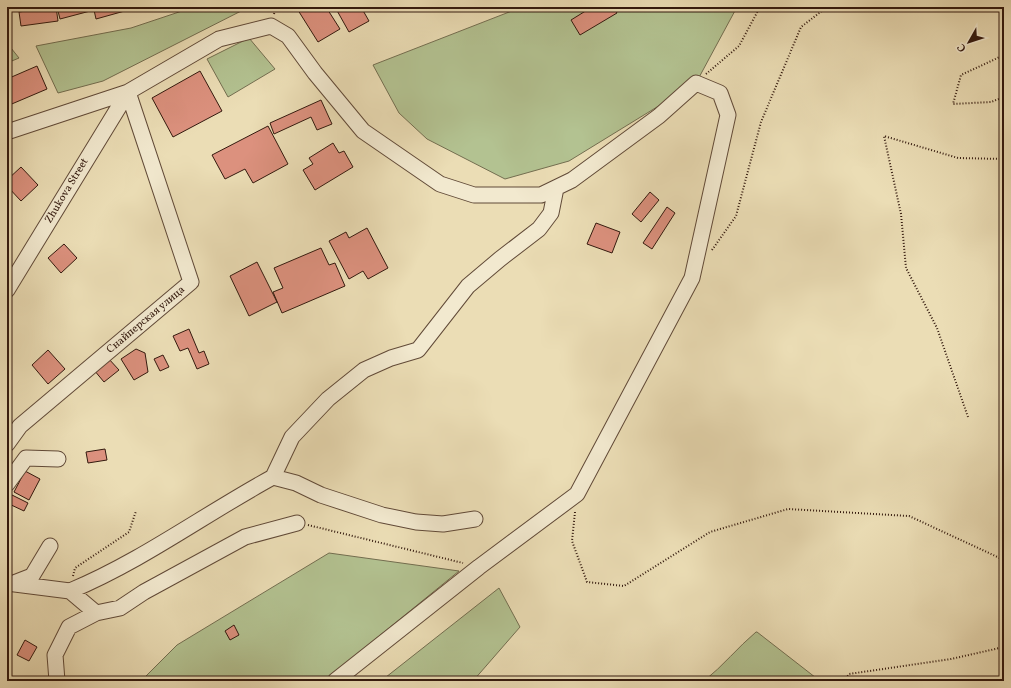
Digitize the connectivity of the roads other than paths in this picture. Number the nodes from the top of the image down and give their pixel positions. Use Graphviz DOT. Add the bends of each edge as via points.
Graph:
graph roads {
  1 [pos="128,92"];
  2 [pos="7,132"];
  3 [pos="556,188"];
  4 [pos="7,290"];
  5 [pos="7,444"];
  6 [pos="58,459"];
  7 [pos="273,477"];
  8 [pos="7,484"];
  9 [pos="475,519"];
  10 [pos="297,523"];
  11 [pos="50,546"];
  12 [pos="10,583"];
  13 [pos="70,591"];
  14 [pos="96,613"];
  15 [pos="57,681"];
  16 [pos="335,681"];
  1 -- 2 [label="street"];
  1 -- 3 [label="street" via="219,39 271,26 288,36 363,131 440,184 474,195 541,195"];
  1 -- 4 [label="street, Zhukova Street"];
  1 -- 5 [label="street, Снайперская улица" via="191,282 20,426"];
  3 -- 7 [label="street" via="551,213 539,228 468,286 418,350 364,370 328,399 292,437"];
  3 -- 16 [label="street" via="572,180 659,116 696,83 720,93 728,115 692,278 577,494 479,567"];
  6 -- 8 [label="street" via="26,458"];
  7 -- 9 [label="street" via="382,515 443,524"];
  7 -- 13 [label="street" via="105,576"];
  10 -- 14 [label="street" via="245,537 144,592 120,608"];
  11 -- 12 [label="street" via="32,576"];
  12 -- 13 [label="street"];
  13 -- 14 [label="street"];
  14 -- 15 [label="street" via="69,627 55,655"];
}
